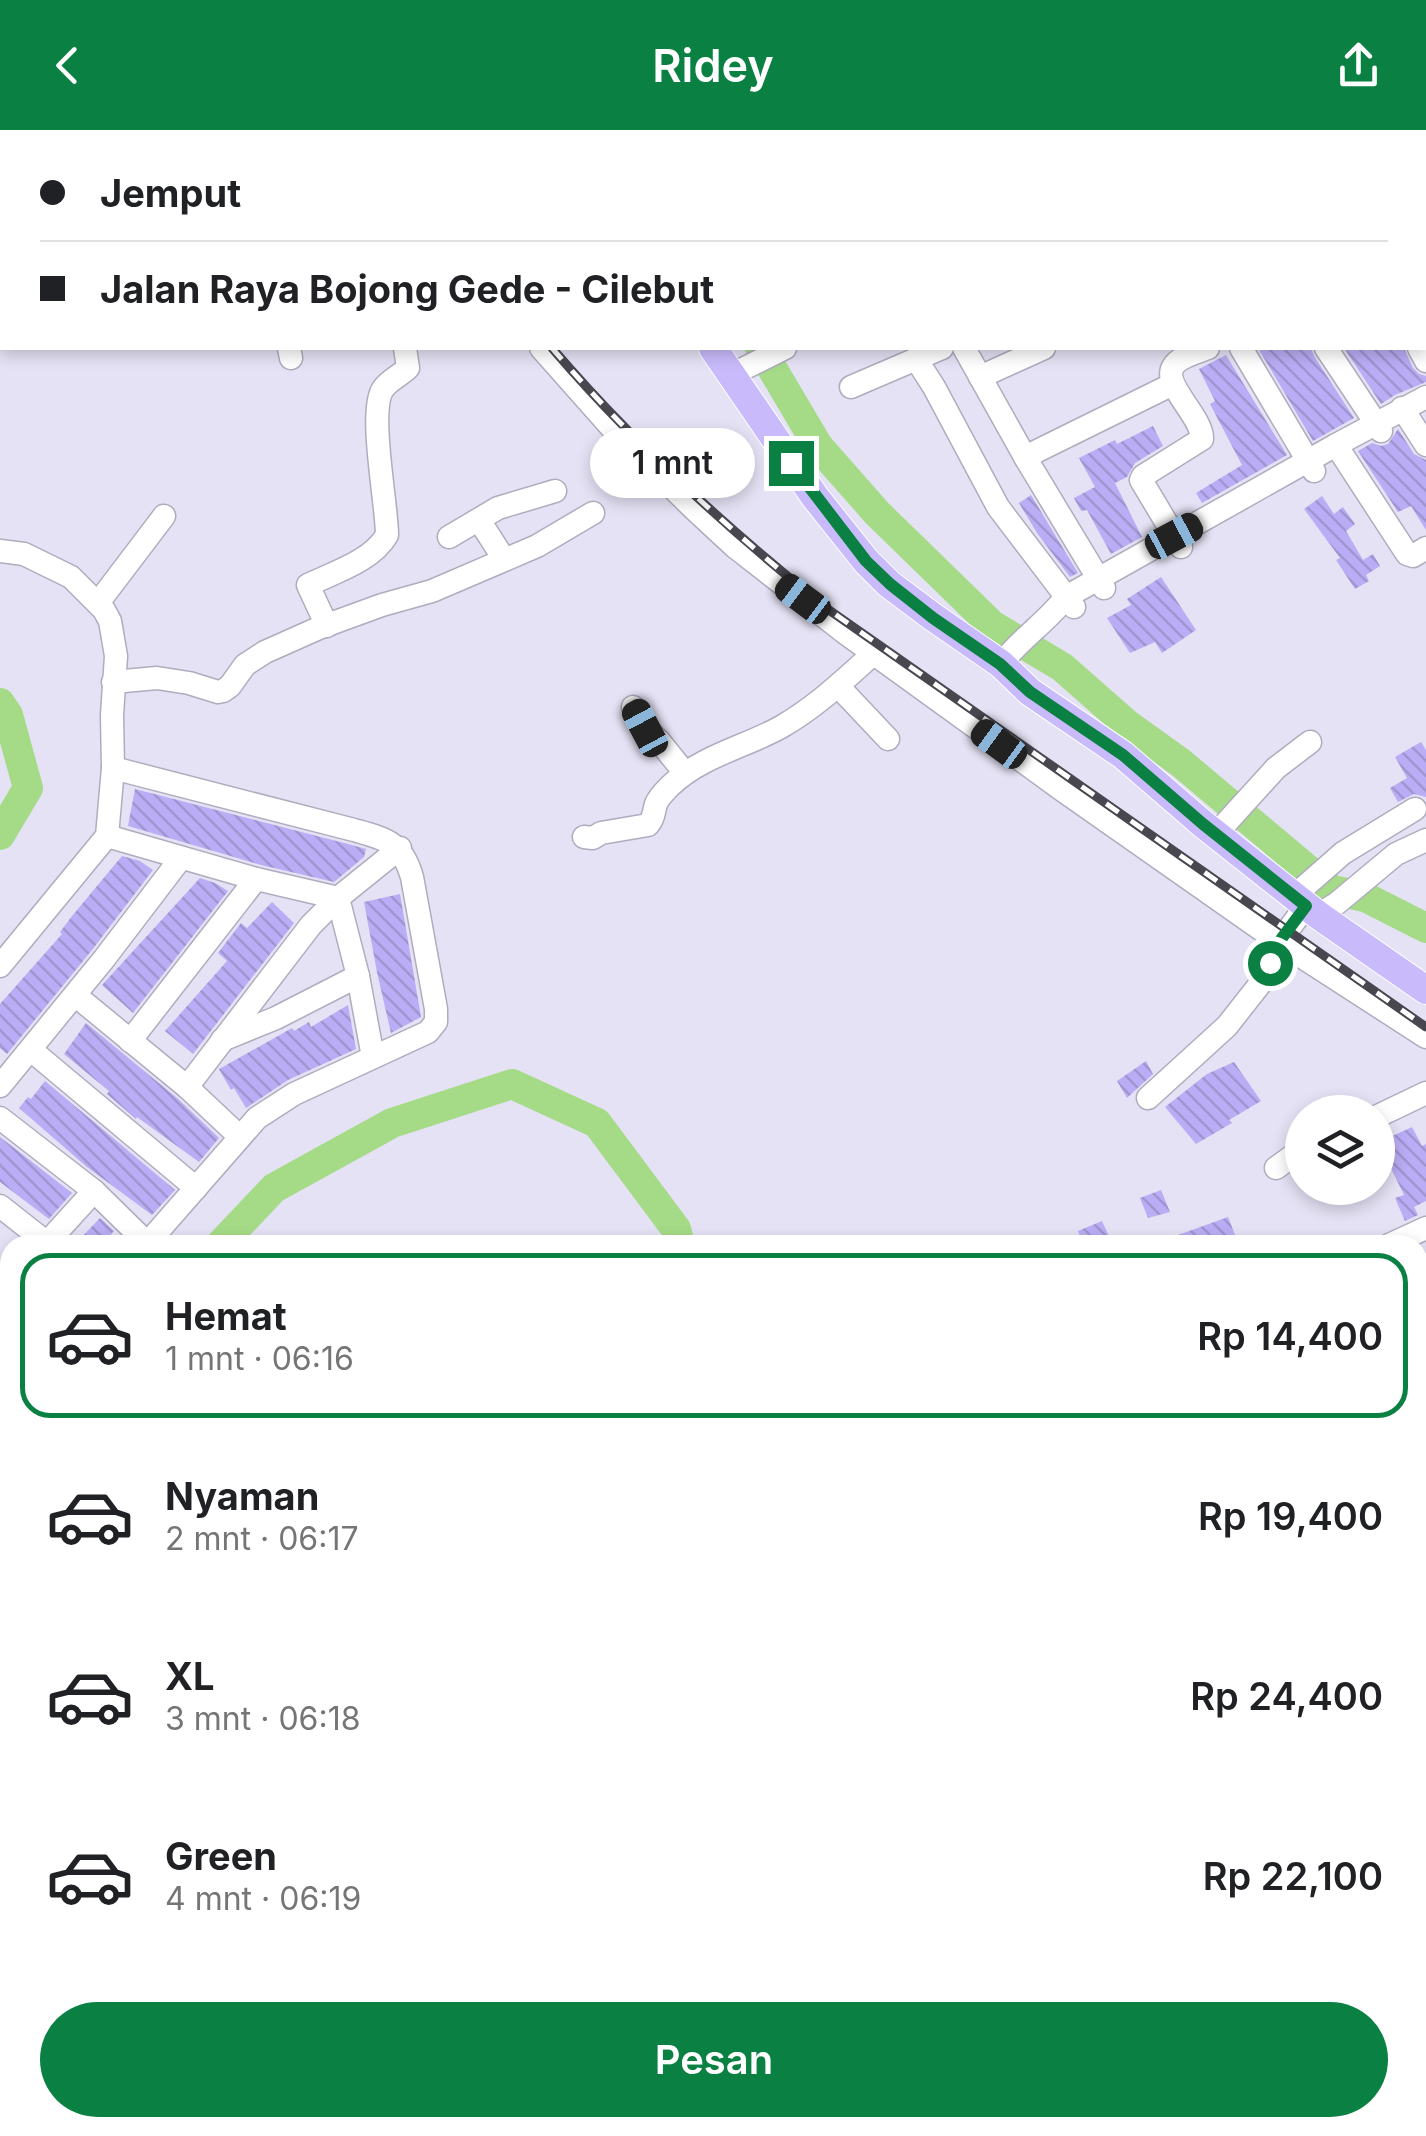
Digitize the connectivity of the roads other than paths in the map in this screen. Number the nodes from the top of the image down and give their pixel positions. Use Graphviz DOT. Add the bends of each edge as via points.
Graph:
graph roads {
  1 [pos="405,350"];
  2 [pos="542,350"];
  3 [pos="716,350"];
  4 [pos="779,350"];
  5 [pos="937,350"];
  6 [pos="965,350"];
  7 [pos="1040,350"];
  8 [pos="1204,350"];
  9 [pos="1242,350"];
  10 [pos="1327,350"];
  11 [pos="916,358"];
  12 [pos="739,371"];
  13 [pos="980,377"];
  14 [pos="1173,384"];
  15 [pos="851,386"];
  16 [pos="1426,397"];
  17 [pos="1412,411"];
  18 [pos="1378,427"];
  19 [pos="1426,445"];
  20 [pos="1339,449"];
  21 [pos="1025,457"];
  22 [pos="1310,466"];
  23 [pos="554,492"];
  24 [pos="593,513"];
  25 [pos="164,516"];
  26 [pos="480,520"];
  27 [pos="449,538"];
  28 [pos="1177,542"];
  29 [pos="1426,548"];
  30 [pos="0,551"];
  31 [pos="504,559"];
  32 [pos="1101,584"];
  33 [pos="98,604"];
  34 [pos="1064,606"];
  35 [pos="327,626"];
  36 [pos="873,654"];
  37 [pos="1003,661"];
  38 [pos="113,682"];
  39 [pos="838,686"];
  40 [pos="634,707"];
  41 [pos="888,739"];
  42 [pos="1310,742"];
  43 [pos="113,768"];
  44 [pos="685,773"];
  45 [pos="1415,809"];
  46 [pos="1224,825"];
  47 [pos="107,836"];
  48 [pos="584,837"];
  49 [pos="1426,840"];
  50 [pos="400,848"];
  51 [pos="182,858"];
  52 [pos="256,879"];
  53 [pos="338,898"];
  54 [pos="1313,901"];
  55 [pos="1279,942"];
  56 [pos="0,966"];
  57 [pos="358,976"];
  58 [pos="1426,990"];
  59 [pos="74,995"];
  60 [pos="1426,1037"];
  61 [pos="130,1040"];
  62 [pos="222,1040"];
  63 [pos="31,1050"];
  64 [pos="373,1057"];
  65 [pos="1,1083"];
  66 [pos="187,1088"];
  67 [pos="1426,1093"];
  68 [pos="1148,1098"];
  69 [pos="1395,1108"];
  70 [pos="0,1118"];
  71 [pos="239,1136"];
  72 [pos="1285,1162"];
  73 [pos="1276,1168"];
  74 [pos="196,1188"];
  75 [pos="94,1191"];
  76 [pos="0,1206"];
  77 [pos="35,1235"];
  78 [pos="54,1235"];
  79 [pos="137,1235"];
  80 [pos="154,1235"];
  1 -- 35 [label="street" via="408,368 379,399 387,535 372,554 308,585"];
  2 -- 36 [label="street" via="736,547"];
  3 -- 12 [label="main road"];
  4 -- 12 [label="street"];
  5 -- 11 [label="street"];
  6 -- 13 [label="street"];
  7 -- 13 [label="street"];
  8 -- 14 [label="street" via="1174,364"];
  9 -- 22 [label="street"];
  10 -- 18 [label="street"];
  11 -- 15 [label="street"];
  11 -- 34 [label="street" via="998,506"];
  12 -- 37 [label="main road" via="816,497 866,561 933,618"];
  13 -- 21 [label="street"];
  14 -- 21 [label="street"];
  14 -- 28 [label="street" via="1202,439 1141,480"];
  16 -- 17 [label="street"];
  17 -- 18 [label="street"];
  17 -- 19 [label="street"];
  18 -- 20 [label="street"];
  20 -- 22 [label="street"];
  20 -- 29 [label="street" via="1407,554"];
  21 -- 32 [label="street"];
  22 -- 28 [label="street"];
  23 -- 26 [label="street"];
  24 -- 31 [label="street"];
  25 -- 33 [label="street"];
  26 -- 27 [label="street"];
  26 -- 31 [label="street"];
  28 -- 32 [label="street"];
  30 -- 33 [label="street" via="24,554 71,577"];
  31 -- 35 [label="street"];
  32 -- 34 [label="street"];
  33 -- 38 [label="street" via="110,621"];
  34 -- 37 [label="street"];
  35 -- 38 [label="street" via="255,658 218,692 157,678"];
  36 -- 39 [label="street"];
  36 -- 55 [label="street"];
  37 -- 46 [label="main road" via="1030,692"];
  38 -- 43 [label="street"];
  39 -- 41 [label="street"];
  39 -- 44 [label="street" via="782,726"];
  40 -- 44 [label="street"];
  42 -- 46 [label="street"];
  43 -- 47 [label="street"];
  43 -- 50 [label="street" via="383,838"];
  44 -- 48 [label="street" via="656,804 648,825"];
  45 -- 54 [label="street" via="1343,853"];
  46 -- 54 [label="main road"];
  47 -- 51 [label="street"];
  47 -- 56 [label="street"];
  49 -- 54 [label="street"];
  50 -- 53 [label="street"];
  50 -- 64 [label="street" via="412,877 436,1022"];
  51 -- 52 [label="street"];
  51 -- 59 [label="street"];
  52 -- 53 [label="street"];
  52 -- 61 [label="street"];
  53 -- 57 [label="street"];
  53 -- 62 [label="street"];
  54 -- 55 [label="street"];
  54 -- 58 [label="main road"];
  55 -- 60 [label="street"];
  55 -- 68 [label="street" via="1260,984 1227,1026"];
  57 -- 62 [label="street"];
  57 -- 64 [label="street"];
  59 -- 61 [label="street"];
  59 -- 63 [label="street"];
  61 -- 66 [label="street"];
  62 -- 66 [label="street"];
  63 -- 65 [label="street"];
  63 -- 74 [label="street"];
  64 -- 71 [label="street" via="294,1094"];
  66 -- 71 [label="street"];
  67 -- 69 [label="street"];
  70 -- 75 [label="street"];
  71 -- 74 [label="street"];
  72 -- 73 [label="street"];
  74 -- 80 [label="street"];
  75 -- 78 [label="street"];
  75 -- 79 [label="street"];
  76 -- 77 [label="street"];
}
